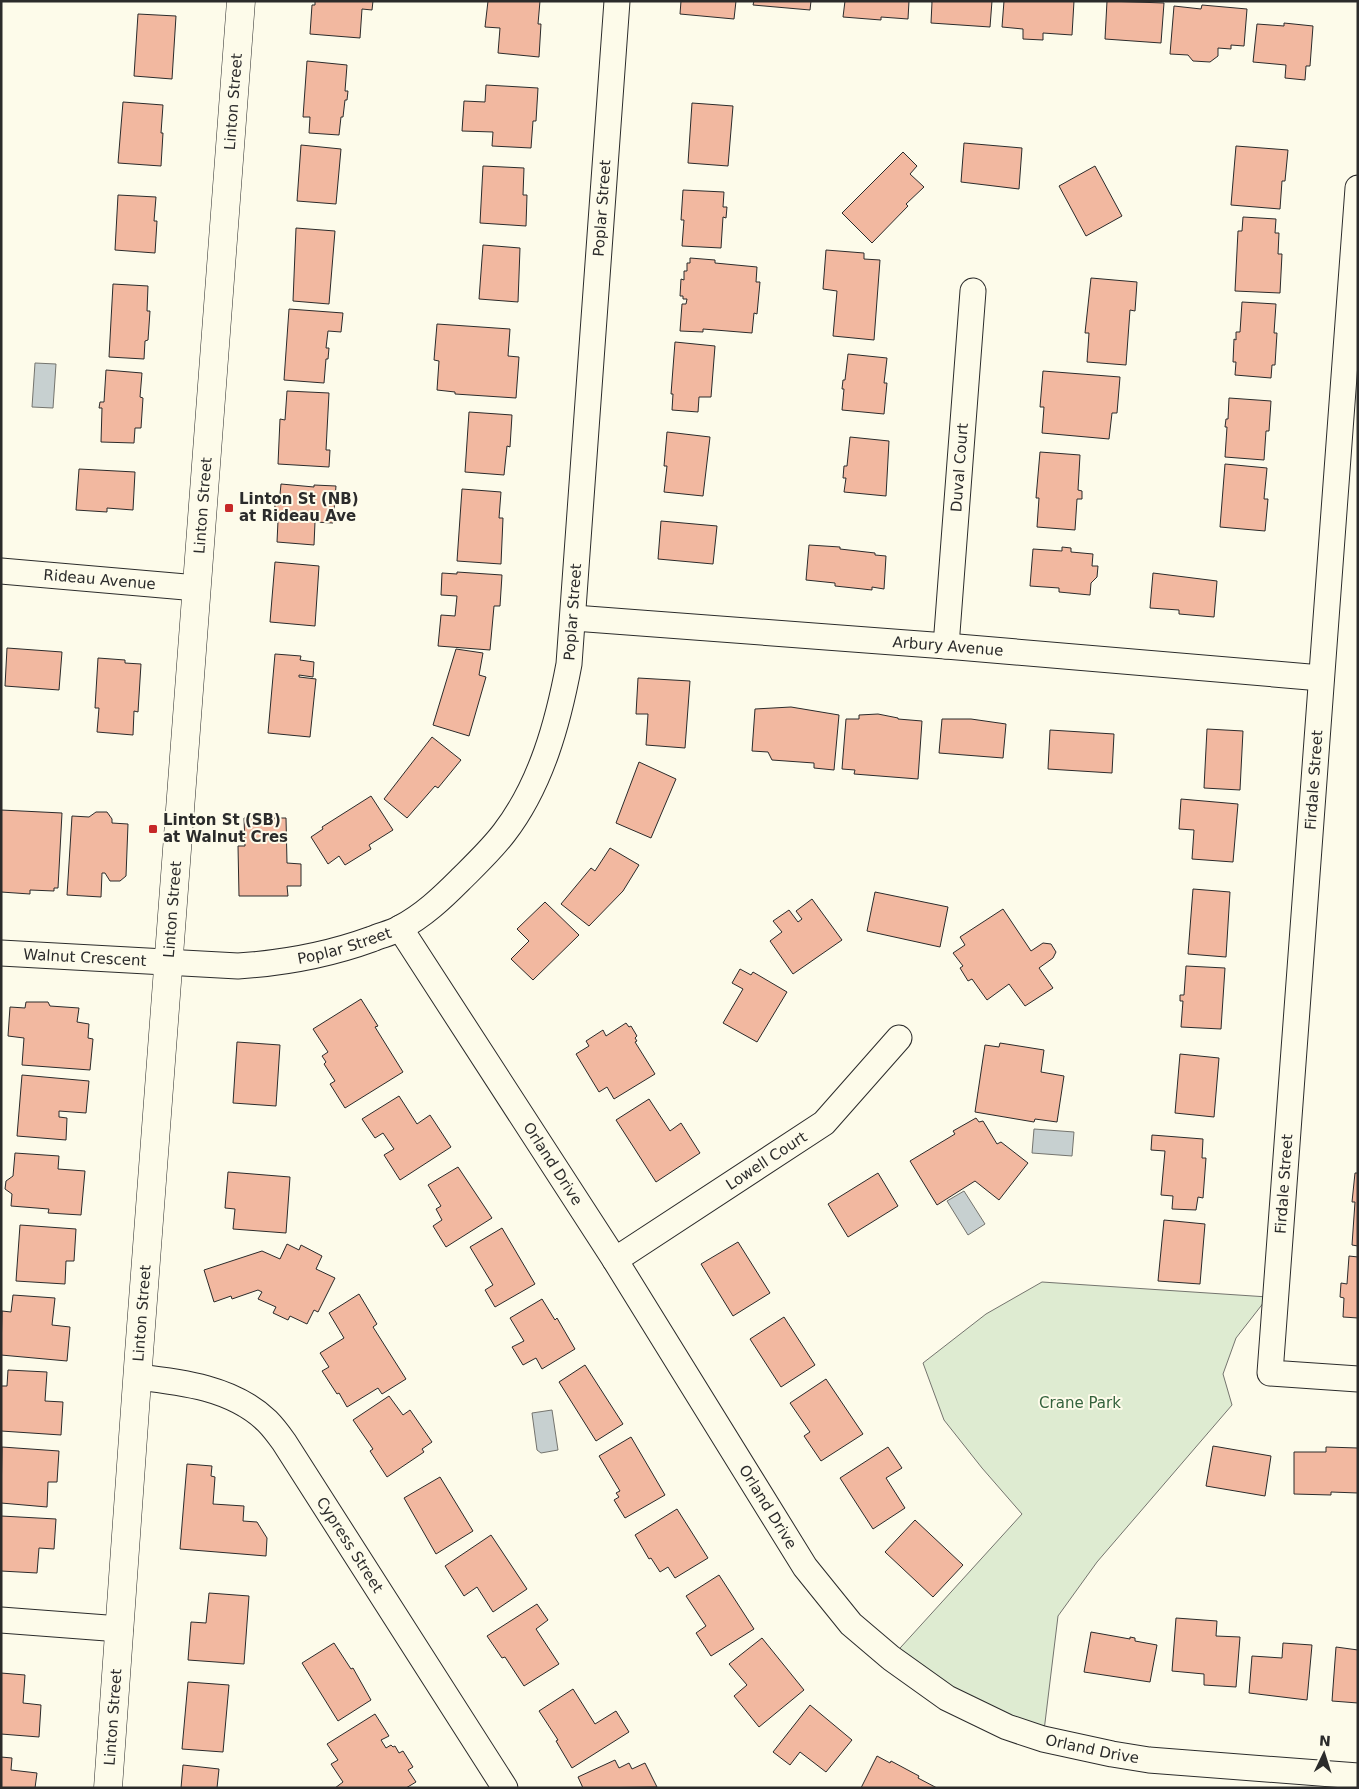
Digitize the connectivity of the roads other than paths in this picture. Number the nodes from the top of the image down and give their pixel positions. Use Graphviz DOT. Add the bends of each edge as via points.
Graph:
graph roads {
  1 [pos="241,1"];
  2 [pos="617,1"];
  3 [pos="1358,188"];
  4 [pos="973,290"];
  5 [pos="1,571"];
  6 [pos="197,588"];
  7 [pos="574,618"];
  8 [pos="946,646"];
  9 [pos="1321,678"];
  10 [pos="400,928"];
  11 [pos="1,953"];
  12 [pos="169,963"];
  13 [pos="899,1038"];
  14 [pos="615,1260"];
  15 [pos="137,1378"];
  16 [pos="1358,1380"];
  17 [pos="1,1620"];
  18 [pos="120,1629"];
  19 [pos="1358,1776"];
  20 [pos="108,1788"];
  21 [pos="506,1788"];
  1 -- 6 [label="street, Linton Street"];
  2 -- 7 [label="street, Poplar Street"];
  3 -- 9 [label="street, Firdale Street"];
  4 -- 8 [label="street, Duval Court"];
  5 -- 6 [label="street, Rideau Avenue"];
  6 -- 12 [label="street, Linton Street"];
  7 -- 8 [label="street, Arbury Avenue"];
  7 -- 10 [label="street, Poplar Street" via="569,664 553,734 522,806 482,860 428,910"];
  8 -- 9 [label="street, Arbury Avenue"];
  9 -- 16 [label="street, Firdale Street" via="1270,1373"];
  10 -- 12 [label="street, Poplar Street" via="312,957 272,964"];
  10 -- 14 [label="street, Orland Drive"];
  11 -- 12 [label="street, Walnut Crescent"];
  12 -- 15 [label="street, Linton Street"];
  13 -- 14 [label="street, Lowell Court" via="824,1123"];
  14 -- 19 [label="street, Orland Drive" via="805,1566 852,1624 919,1680 947,1698 1007,1727 1070,1746 1149,1760"];
  15 -- 18 [label="street, Linton Street"];
  15 -- 21 [label="street, Cypress Street" via="177,1382 216,1392 244,1404 267,1421 284,1442"];
  17 -- 18 [label="street"];
  18 -- 20 [label="street, Linton Street"];
}
